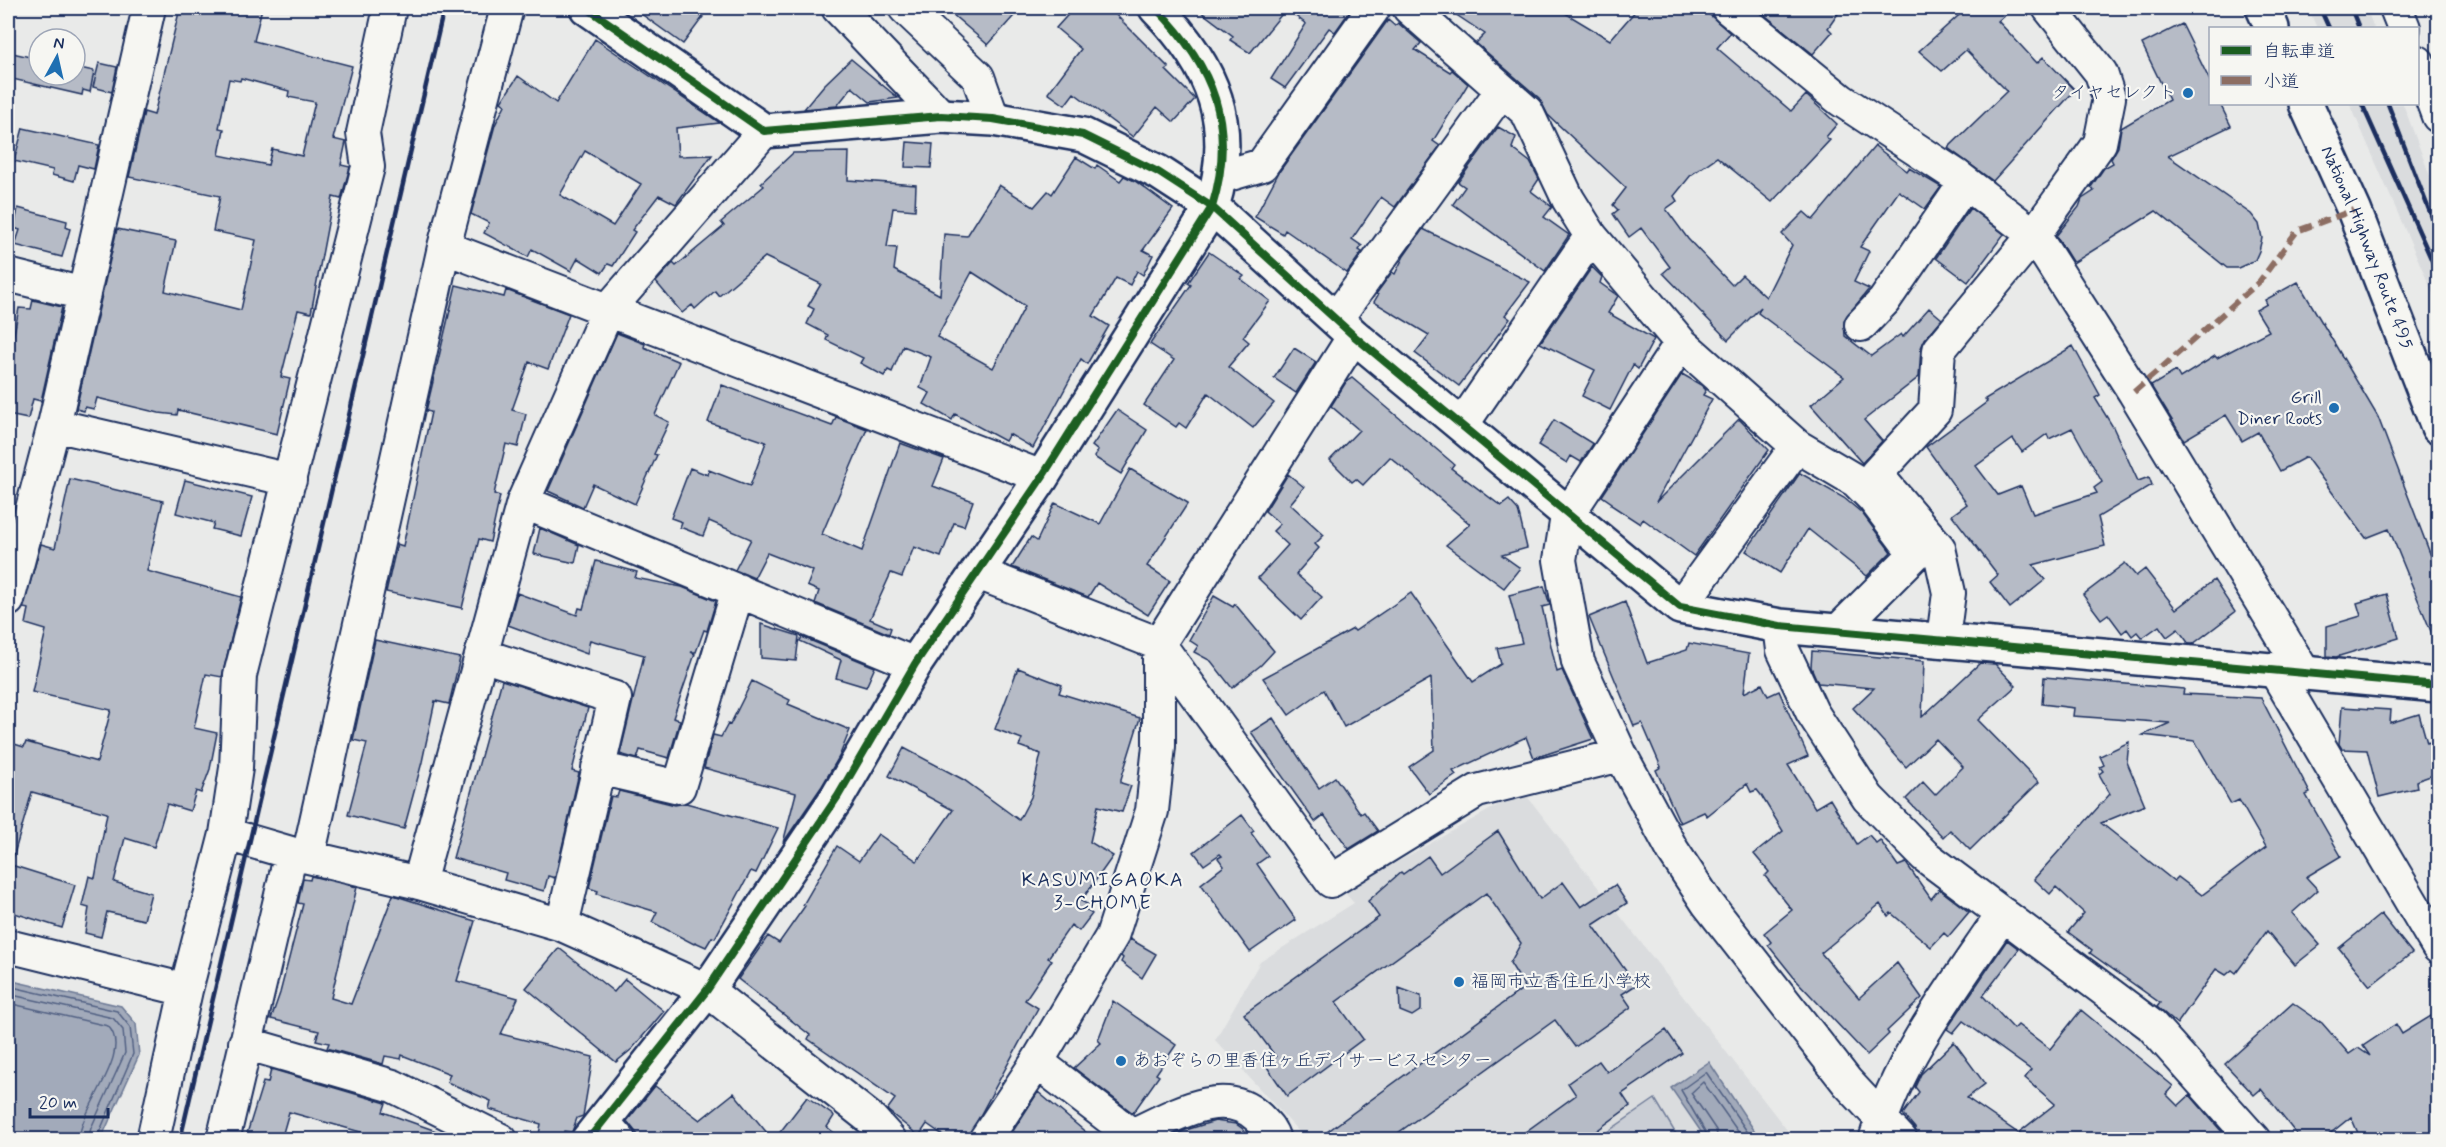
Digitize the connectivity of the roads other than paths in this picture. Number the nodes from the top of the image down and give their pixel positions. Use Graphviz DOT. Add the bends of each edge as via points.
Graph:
graph roads {
  1 [pos="149,8"];
  2 [pos="390,8"];
  3 [pos="507,8"];
  4 [pos="588,8"];
  5 [pos="838,8"];
  6 [pos="905,8"];
  7 [pos="1156,8"];
  8 [pos="1374,8"];
  9 [pos="1409,8"];
  10 [pos="1728,8"];
  11 [pos="2049,8"];
  12 [pos="2263,8"];
  13 [pos="2396,8"];
  14 [pos="617,17"];
  15 [pos="2272,27"];
  16 [pos="2404,27"];
  17 [pos="2419,65"];
  18 [pos="1502,90"];
  19 [pos="2306,105"];
  20 [pos="941,116"];
  21 [pos="2439,116"];
  22 [pos="993,119"];
  23 [pos="764,131"];
  24 [pos="1965,183"];
  25 [pos="1216,192"];
  26 [pos="2034,235"];
  27 [pos="1591,236"];
  28 [pos="444,247"];
  29 [pos="8,275"];
  30 [pos="84,294"];
  31 [pos="609,310"];
  32 [pos="1861,325"];
  33 [pos="1345,327"];
  34 [pos="1681,343"];
  35 [pos="54,425"];
  36 [pos="1462,425"];
  37 [pos="2439,427"];
  38 [pos="1797,446"];
  39 [pos="1042,477"];
  40 [pos="290,480"];
  41 [pos="523,502"];
  42 [pos="1567,516"];
  43 [pos="978,573"];
  44 [pos="9,583"];
  45 [pos="738,590"];
  46 [pos="1680,608"];
  47 [pos="1780,626"];
  48 [pos="1839,630"];
  49 [pos="1943,639"];
  50 [pos="1159,644"];
  51 [pos="482,655"];
  52 [pos="915,664"];
  53 [pos="2289,670"];
  54 [pos="2439,685"];
  55 [pos="1621,755"];
  56 [pos="598,768"];
  57 [pos="226,834"];
  58 [pos="299,855"];
  59 [pos="419,883"];
  60 [pos="2003,914"];
  61 [pos="561,925"];
  62 [pos="8,946"];
  63 [pos="2439,947"];
  64 [pos="186,990"];
  65 [pos="707,990"];
  66 [pos="245,1043"];
  67 [pos="1037,1062"];
  68 [pos="1886,1132"];
  69 [pos="603,1134"];
  70 [pos="153,1140"];
  71 [pos="223,1140"];
  72 [pos="501,1140"];
  73 [pos="890,1140"];
  74 [pos="985,1140"];
  75 [pos="1274,1140"];
  76 [pos="2254,1140"];
  1 -- 30 [label="street"];
  2 -- 40 [label="street" via="363,133 368,167"];
  3 -- 28 [label="street"];
  4 -- 14 [label="main road"];
  5 -- 20 [label="street"];
  6 -- 22 [label="street" via="978,77"];
  7 -- 25 [label="main road" via="1181,33 1215,91 1222,129"];
  8 -- 25 [label="street" via="1262,165"];
  9 -- 18 [label="street"];
  10 -- 24 [label="street" via="1841,100"];
  11 -- 26 [label="street" via="2101,74 2109,98 2100,143"];
  12 -- 15 [label="main road"];
  13 -- 16 [label="street"];
  14 -- 23 [label="main road"];
  17 -- 21 [label="street"];
  18 -- 27 [label="street" via="1527,112 1568,199"];
  18 -- 33 [label="street"];
  19 -- 37 [label="main road, National Highway Route 495" via="2354,210"];
  20 -- 22 [label="main road"];
  20 -- 23 [label="main road"];
  22 -- 25 [label="main road" via="1083,135 1158,172"];
  23 -- 31 [label="street"];
  24 -- 26 [label="street"];
  24 -- 32 [label="street" via="1884,301"];
  25 -- 33 [label="main road"];
  25 -- 39 [label="main road"];
  26 -- 49 [label="street" via="1939,350 1935,410 1876,474 1939,548 1949,593"];
  26 -- 53 [label="street" via="2134,392"];
  27 -- 34 [label="street"];
  27 -- 36 [label="street"];
  28 -- 31 [label="street"];
  28 -- 58 [label="street"];
  29 -- 30 [label="street"];
  30 -- 35 [label="street"];
  31 -- 39 [label="street"];
  31 -- 41 [label="street"];
  33 -- 36 [label="main road"];
  33 -- 50 [label="street"];
  34 -- 38 [label="street"];
  34 -- 42 [label="street"];
  35 -- 40 [label="street"];
  35 -- 44 [label="street"];
  36 -- 42 [label="main road"];
  38 -- 46 [label="street"];
  38 -- 48 [label="street" via="1856,481 1915,554"];
  39 -- 43 [label="main road"];
  40 -- 57 [label="street" via="240,675 237,768"];
  41 -- 45 [label="street"];
  41 -- 51 [label="street"];
  42 -- 46 [label="main road"];
  42 -- 55 [label="street" via="1560,560 1578,662"];
  43 -- 50 [label="street"];
  43 -- 52 [label="main road"];
  45 -- 52 [label="street"];
  45 -- 56 [label="street" via="679,787"];
  46 -- 47 [label="main road"];
  47 -- 48 [label="main road"];
  47 -- 60 [label="street" via="1784,650 1812,712 1868,798 1925,856"];
  48 -- 49 [label="main road"];
  49 -- 53 [label="main road"];
  50 -- 55 [label="street" via="1331,881 1477,791"];
  50 -- 67 [label="street" via="1159,746 1152,811 1112,936"];
  51 -- 56 [label="street" via="615,698"];
  51 -- 59 [label="street"];
  52 -- 65 [label="main road" via="838,796"];
  53 -- 54 [label="main road"];
  53 -- 63 [label="street"];
  55 -- 68 [label="street" via="1673,851 1708,904"];
  56 -- 61 [label="street"];
  57 -- 58 [label="street"];
  57 -- 64 [label="street"];
  58 -- 59 [label="street"];
  58 -- 66 [label="street"];
  59 -- 61 [label="street"];
  60 -- 68 [label="street" via="1925,1029"];
  60 -- 76 [label="street" via="2151,1025"];
  61 -- 65 [label="street"];
  62 -- 64 [label="street"];
  64 -- 70 [label="street"];
  65 -- 69 [label="main road"];
  65 -- 73 [label="street" via="871,1119"];
  66 -- 71 [label="street"];
  66 -- 72 [label="street" via="393,1086"];
  67 -- 74 [label="street"];
  67 -- 75 [label="street" via="1132,1135 1219,1101 1246,1106 1272,1130"];
}
